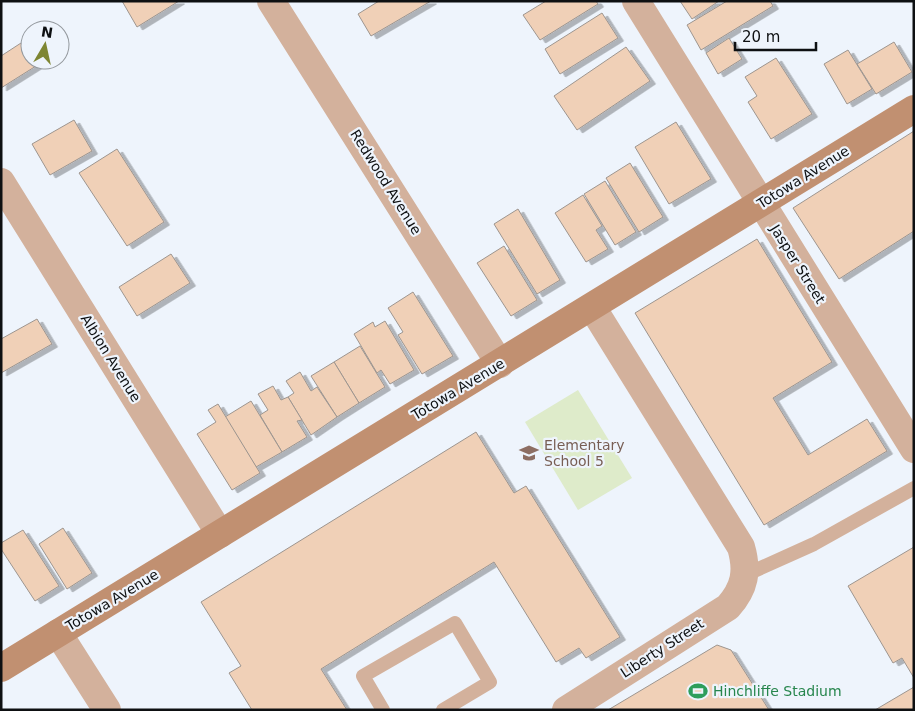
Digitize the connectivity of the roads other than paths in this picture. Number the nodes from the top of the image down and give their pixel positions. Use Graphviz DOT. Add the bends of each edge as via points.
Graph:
graph roads {
  1 [pos="271,1"];
  2 [pos="636,1"];
  3 [pos="914,109"];
  4 [pos="1,182"];
  5 [pos="761,203"];
  6 [pos="592,307"];
  7 [pos="500,364"];
  8 [pos="914,449"];
  9 [pos="914,488"];
  10 [pos="220,534"];
  11 [pos="746,575"];
  12 [pos="58,633"];
  13 [pos="1,668"];
  14 [pos="463,705"];
  15 [pos="107,710"];
  16 [pos="383,710"];
  17 [pos="443,710"];
  18 [pos="566,710"];
  1 -- 7 [label="street, Redwood Avenue"];
  2 -- 5 [label="street, Jasper Street"];
  3 -- 5 [label="street, Totowa Avenue"];
  4 -- 10 [label="street, Albion Avenue"];
  5 -- 6 [label="street, Totowa Avenue"];
  5 -- 8 [label="street, Jasper Street"];
  6 -- 7 [label="street, Totowa Avenue"];
  6 -- 11 [label="street" via="741,547"];
  7 -- 10 [label="street, Totowa Avenue"];
  9 -- 11 [label="lane" via="814,544"];
  10 -- 12 [label="street, Totowa Avenue"];
  11 -- 18 [label="street, Liberty Street" via="743,587 728,607"];
  12 -- 13 [label="street, Totowa Avenue"];
  12 -- 15 [label="street"];
  14 -- 16 [label="lane" via="490,682 455,623 363,676"];
  14 -- 17 [label="lane"];
}
